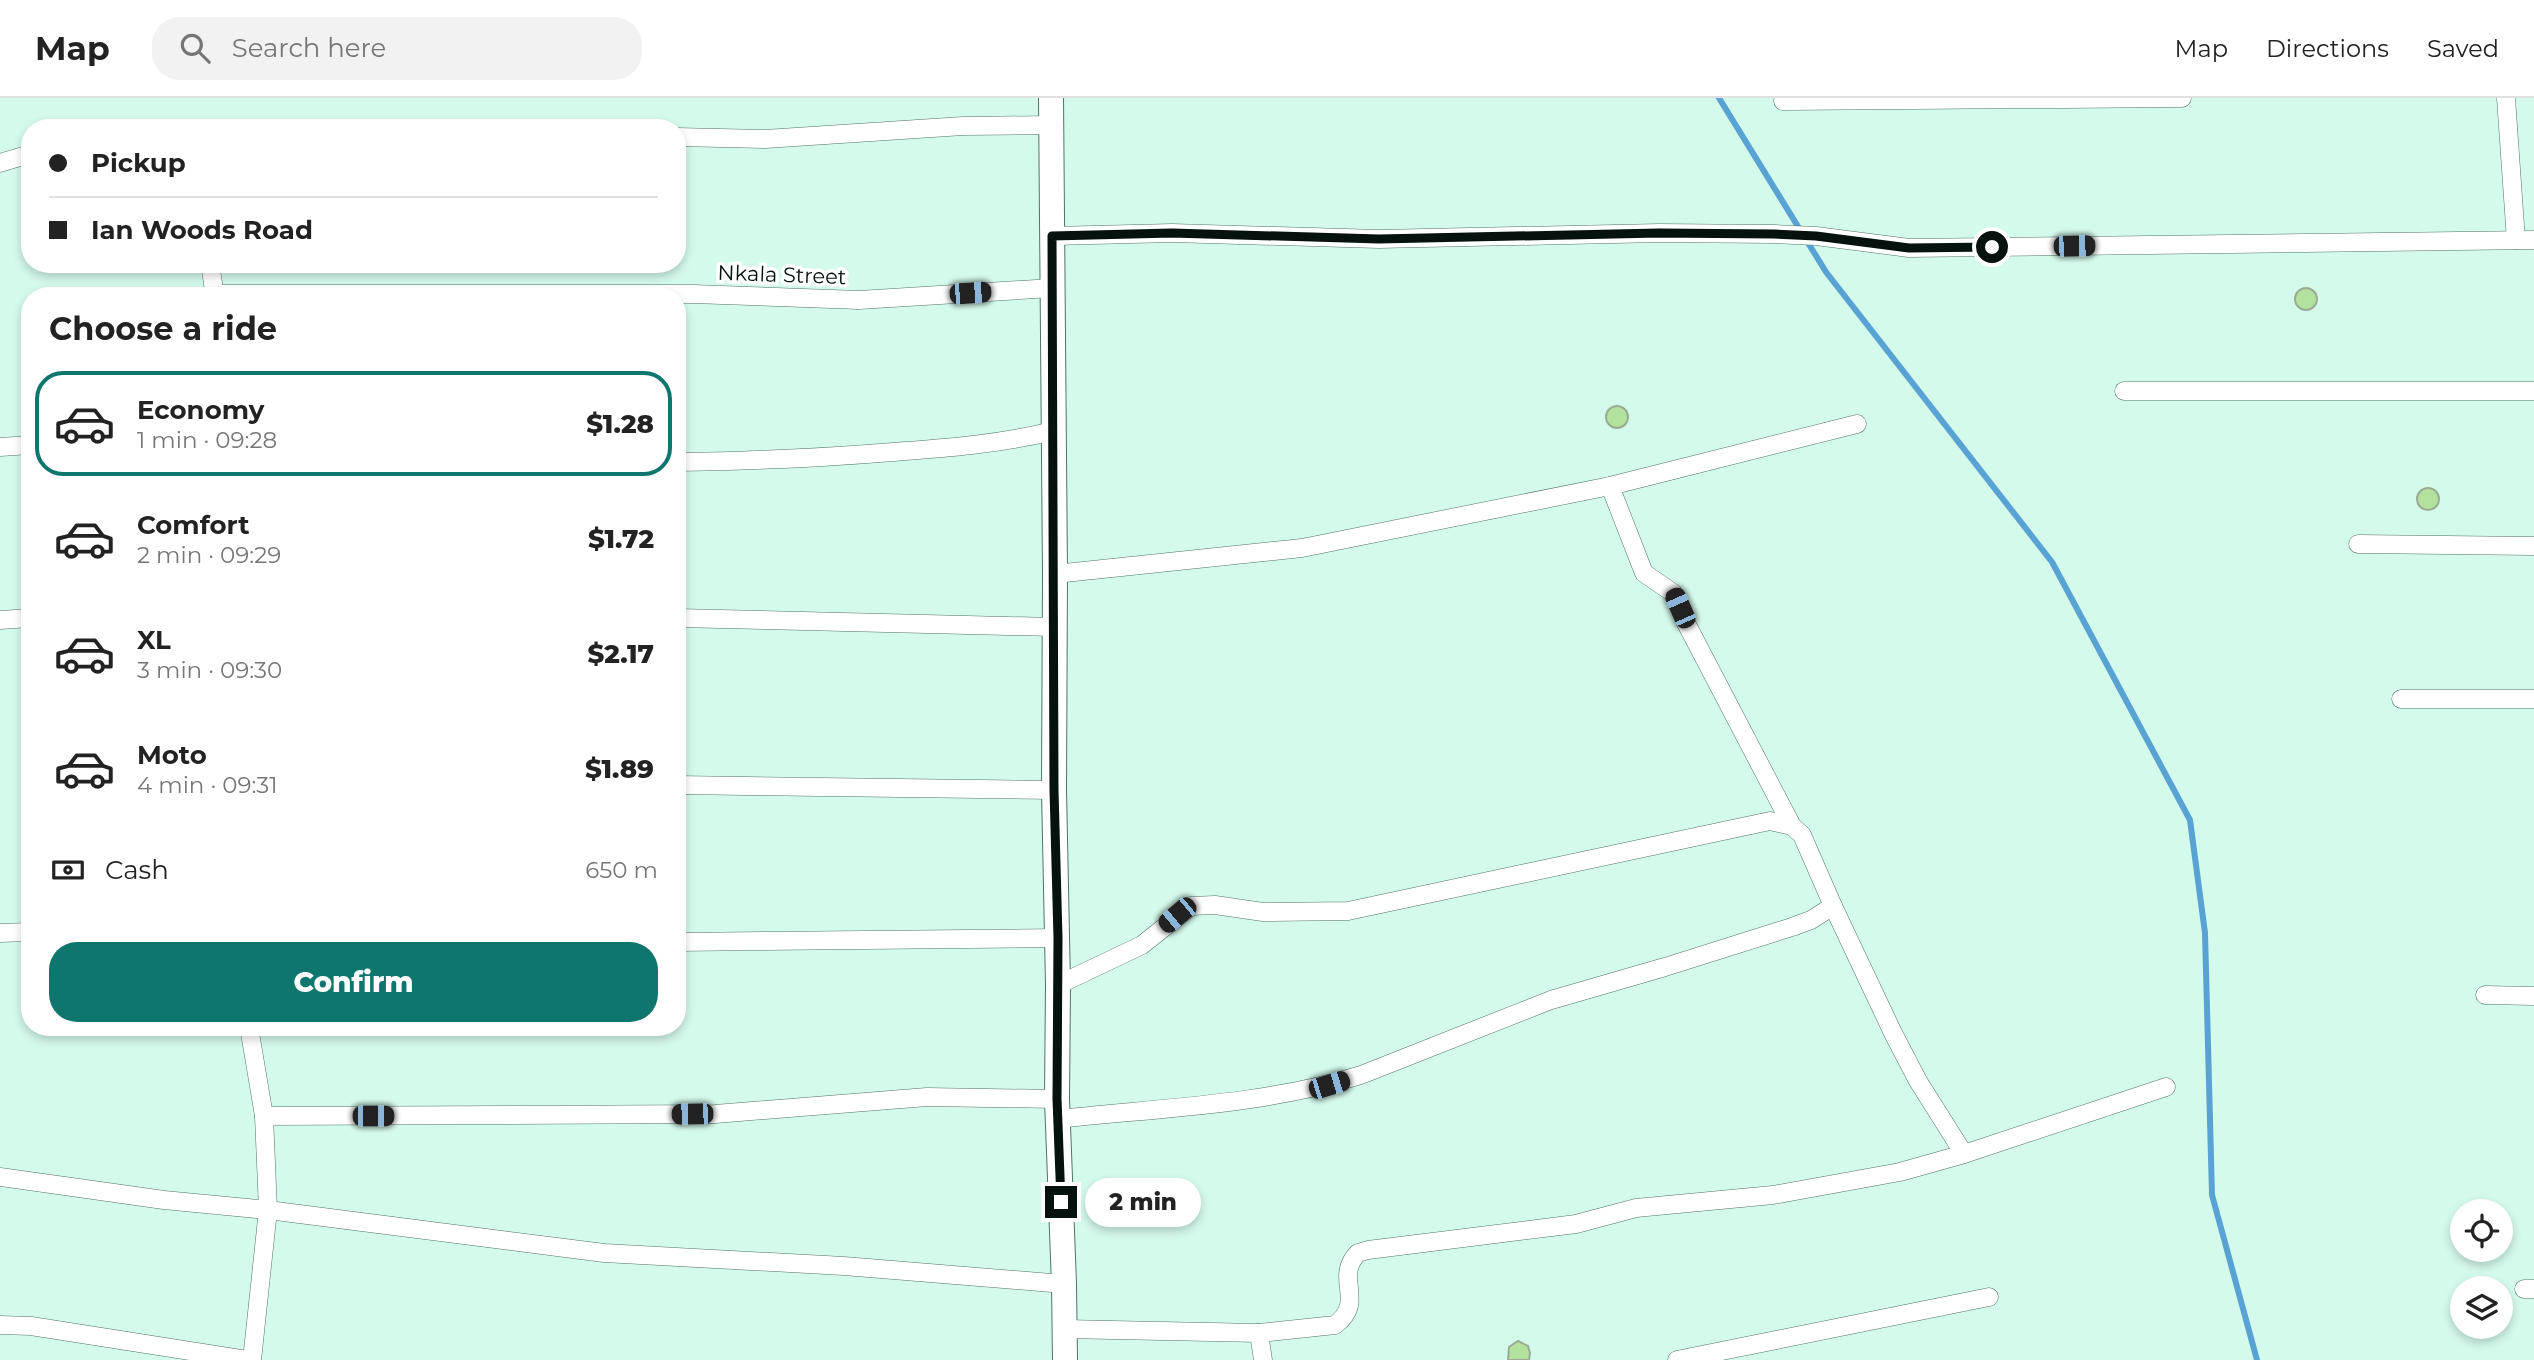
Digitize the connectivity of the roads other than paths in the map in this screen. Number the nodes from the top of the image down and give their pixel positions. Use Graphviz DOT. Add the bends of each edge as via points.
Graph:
graph roads {
  1 [pos="1051,98"];
  2 [pos="2182,98"];
  3 [pos="2506,98"];
  4 [pos="1783,101"];
  5 [pos="1051,125"];
  6 [pos="686,137"];
  7 [pos="21,157"];
  8 [pos="0,163"];
  9 [pos="1052,236"];
  10 [pos="2525,240"];
  11 [pos="1052,288"];
  12 [pos="686,294"];
  13 [pos="2124,391"];
  14 [pos="2534,391"];
  15 [pos="1857,424"];
  16 [pos="1053,431"];
  17 [pos="21,446"];
  18 [pos="0,447"];
  19 [pos="686,462"];
  20 [pos="1610,486"];
  21 [pos="2358,544"];
  22 [pos="2534,547"];
  23 [pos="1055,574"];
  24 [pos="686,618"];
  25 [pos="21,619"];
  26 [pos="0,620"];
  27 [pos="1054,627"];
  28 [pos="2401,699"];
  29 [pos="2534,699"];
  30 [pos="686,785"];
  31 [pos="1054,790"];
  32 [pos="1792,826"];
  33 [pos="1833,906"];
  34 [pos="21,932"];
  35 [pos="0,933"];
  36 [pos="1058,938"];
  37 [pos="686,942"];
  38 [pos="1058,985"];
  39 [pos="2485,995"];
  40 [pos="2534,996"];
  41 [pos="251,1036"];
  42 [pos="2166,1087"];
  43 [pos="1057,1109"];
  44 [pos="264,1116"];
  45 [pos="1964,1154"];
  46 [pos="0,1177"];
  47 [pos="268,1210"];
  48 [pos="1064,1284"];
  49 [pos="1989,1297"];
  50 [pos="0,1325"];
  51 [pos="1064,1329"];
  52 [pos="1259,1334"];
  53 [pos="249,1360"];
  54 [pos="1065,1360"];
  55 [pos="1262,1360"];
  56 [pos="1677,1360"];
  1 -- 5 [label="street"];
  2 -- 4 [label="street"];
  3 -- 10 [label="street"];
  5 -- 6 [label="street" via="765,139"];
  5 -- 9 [label="street"];
  7 -- 8 [label="street"];
  9 -- 10 [label="street" via="1172,233 1379,239 1761,234 1909,248"];
  9 -- 11 [label="street"];
  11 -- 12 [label="street, Nkala Street" via="859,300"];
  11 -- 16 [label="street"];
  13 -- 14 [label="street"];
  15 -- 20 [label="street"];
  16 -- 19 [label="street" via="965,447"];
  16 -- 23 [label="street"];
  17 -- 18 [label="street"];
  20 -- 23 [label="street" via="1302,548"];
  20 -- 32 [label="street" via="1644,573 1673,593"];
  21 -- 22 [label="street"];
  23 -- 27 [label="street"];
  24 -- 27 [label="street"];
  25 -- 26 [label="street"];
  27 -- 31 [label="street"];
  28 -- 29 [label="street"];
  30 -- 31 [label="street"];
  31 -- 36 [label="street"];
  32 -- 33 [label="street" via="1802,835"];
  32 -- 38 [label="street" via="1770,821 1348,911 1263,912 1191,906 1142,945"];
  33 -- 43 [label="street" via="1801,923 1550,1000 1329,1085 1247,1098"];
  33 -- 45 [label="street" via="1893,1033"];
  34 -- 35 [label="street"];
  36 -- 37 [label="street"];
  36 -- 38 [label="street"];
  38 -- 43 [label="street"];
  39 -- 40 [label="street"];
  41 -- 44 [label="street"];
  42 -- 45 [label="street"];
  43 -- 44 [label="street" via="927,1097 715,1114"];
  43 -- 48 [label="street"];
  44 -- 47 [label="street"];
  45 -- 52 [label="street" via="1773,1195 1636,1208 1576,1224 1368,1250 1358,1253 1348,1268 1350,1306 1335,1325"];
  46 -- 47 [label="street"];
  47 -- 48 [label="street" via="604,1252"];
  47 -- 53 [label="street"];
  48 -- 51 [label="street"];
  49 -- 56 [label="street"];
  50 -- 53 [label="street"];
  51 -- 52 [label="street"];
  51 -- 54 [label="street"];
  52 -- 55 [label="street"];
}
